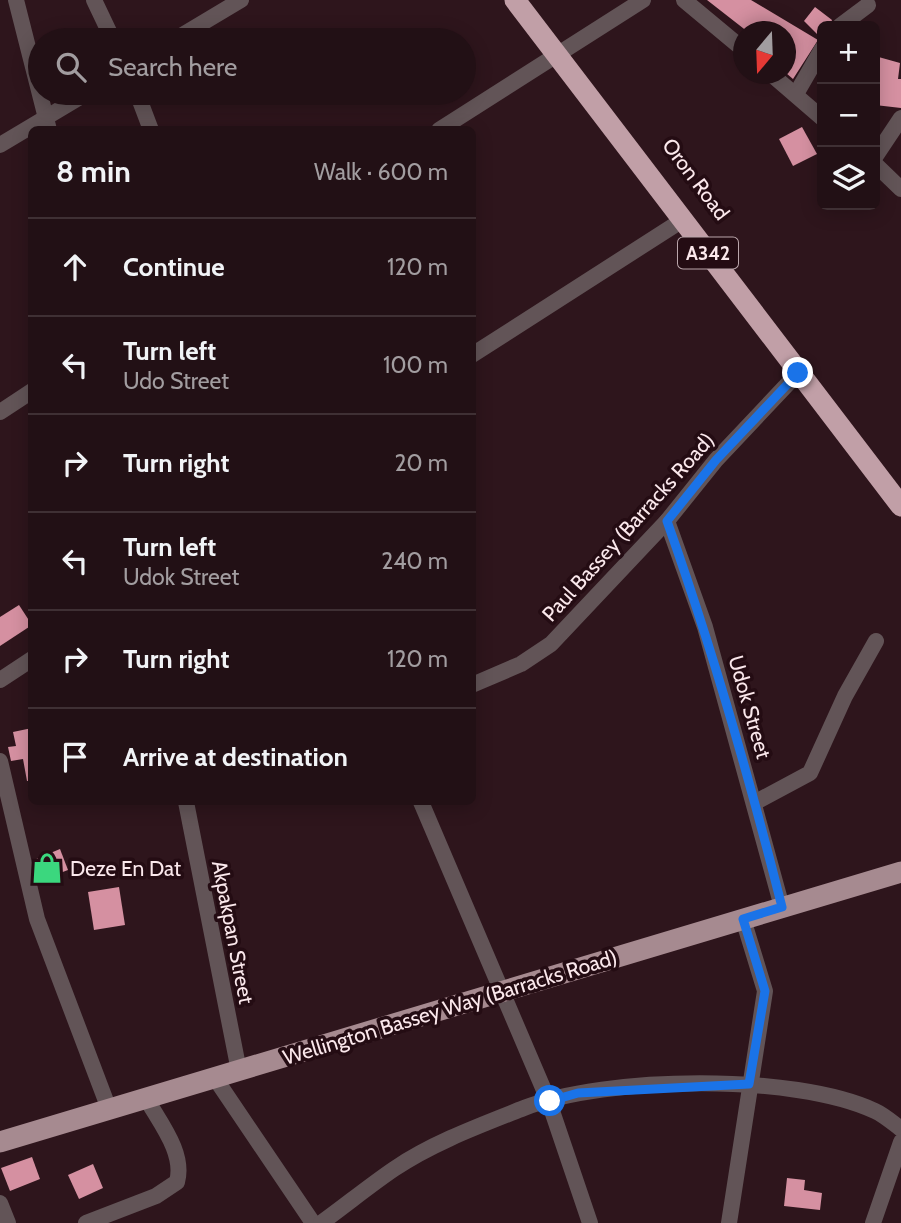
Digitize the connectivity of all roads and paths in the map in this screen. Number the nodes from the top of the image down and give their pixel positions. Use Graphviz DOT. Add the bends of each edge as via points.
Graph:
graph roads {
  1 [pos="16,0"];
  2 [pos="94,0"];
  3 [pos="241,0"];
  4 [pos="515,0"];
  5 [pos="531,0"];
  6 [pos="643,0"];
  7 [pos="684,0"];
  8 [pos="868,5"];
  9 [pos="846,21"];
  10 [pos="107,28"];
  11 [pos="194,28"];
  12 [pos="733,41"];
  13 [pos="28,46"];
  14 [pos="563,52"];
  15 [pos="817,58"];
  16 [pos="784,84"];
  17 [pos="796,94"];
  18 [pos="43,105"];
  19 [pos="73,105"];
  20 [pos="142,105"];
  21 [pos="817,113"];
  22 [pos="901,118"];
  23 [pos="48,124"];
  24 [pos="149,126"];
  25 [pos="445,126"];
  26 [pos="28,133"];
  27 [pos="0,145"];
  28 [pos="880,150"];
  29 [pos="880,169"];
  30 [pos="901,189"];
  31 [pos="681,221"];
  32 [pos="476,352"];
  33 [pos="798,373"];
  34 [pos="28,394"];
  35 [pos="0,412"];
  36 [pos="901,487"];
  37 [pos="901,506"];
  38 [pos="667,521"];
  39 [pos="876,641"];
  40 [pos="28,662"];
  41 [pos="0,680"];
  42 [pos="476,683"];
  43 [pos="0,761"];
  44 [pos="756,802"];
  45 [pos="187,805"];
  46 [pos="422,805"];
  47 [pos="901,872"];
  48 [pos="782,907"];
  49 [pos="743,919"];
  50 [pos="501,992"];
  51 [pos="239,1071"];
  52 [pos="215,1078"];
  53 [pos="749,1084"];
  54 [pos="146,1098"];
  55 [pos="550,1101"];
  56 [pos="108,1109"];
  57 [pos="901,1129"];
  58 [pos="0,1142"];
  59 [pos="901,1142"];
  60 [pos="0,1203"];
  61 [pos="8,1223"];
  62 [pos="86,1223"];
  63 [pos="313,1223"];
  64 [pos="321,1223"];
  65 [pos="590,1223"];
  66 [pos="729,1223"];
  67 [pos="873,1223"];
  1 -- 13 [label="street"];
  2 -- 10 [label="street"];
  3 -- 11 [label="street"];
  4 -- 14 [label="highway, A342"];
  5 -- 14 [label="highway, Oron Road / A342"];
  6 -- 14 [label="street"];
  7 -- 12 [label="street"];
  8 -- 9 [label="street"];
  14 -- 25 [label="street"];
  14 -- 31 [label="highway, A342"];
  14 -- 36 [label="highway, Oron Road / A342"];
  15 -- 17 [label="street"];
  16 -- 17 [label="street"];
  17 -- 21 [label="street"];
  18 -- 23 [label="street"];
  19 -- 23 [label="street"];
  20 -- 24 [label="street"];
  22 -- 28 [label="street"];
  26 -- 27 [label="street"];
  29 -- 30 [label="street"];
  31 -- 32 [label="street"];
  31 -- 33 [label="highway, A342"];
  33 -- 37 [label="highway, A342"];
  33 -- 38 [label="street, Paul Bassey (Barracks Road)" via="716,460"];
  34 -- 35 [label="street"];
  38 -- 42 [label="street, Paul Bassey (Barracks Road)" via="545,650"];
  38 -- 44 [label="street, Udok Street" via="705,627"];
  39 -- 44 [label="street" via="810,773"];
  40 -- 41 [label="street"];
  43 -- 56 [label="street" via="37,919"];
  44 -- 48 [label="street, Udok Street"];
  45 -- 51 [label="street, Akpakpan Street"];
  46 -- 50 [label="street"];
  47 -- 48 [label="main road, Wellington Bassey Way (Barracks Road)"];
  48 -- 49 [label="main road, Wellington Bassey Way (Barracks Road)"];
  49 -- 50 [label="main road, Wellington Bassey Way (Barracks Road)"];
  49 -- 53 [label="street" via="765,991"];
  50 -- 51 [label="main road, Wellington Bassey Way (Barracks Road)"];
  50 -- 55 [label="street"];
  51 -- 52 [label="main road, Wellington Bassey Way (Barracks Road)"];
  52 -- 54 [label="main road, Wellington Bassey Way (Barracks Road)"];
  52 -- 63 [label="street"];
  53 -- 55 [label="street" via="578,1093"];
  53 -- 57 [label="street" via="836,1099 875,1111"];
  53 -- 66 [label="street"];
  54 -- 56 [label="main road, Wellington Bassey Way (Barracks Road)"];
  54 -- 62 [label="street" via="177,1154 177,1182"];
  55 -- 64 [label="street" via="433,1147 394,1168"];
  55 -- 65 [label="street"];
  56 -- 58 [label="main road, Wellington Bassey Way (Barracks Road)"];
  59 -- 67 [label="street"];
  60 -- 61 [label="street"];
}
